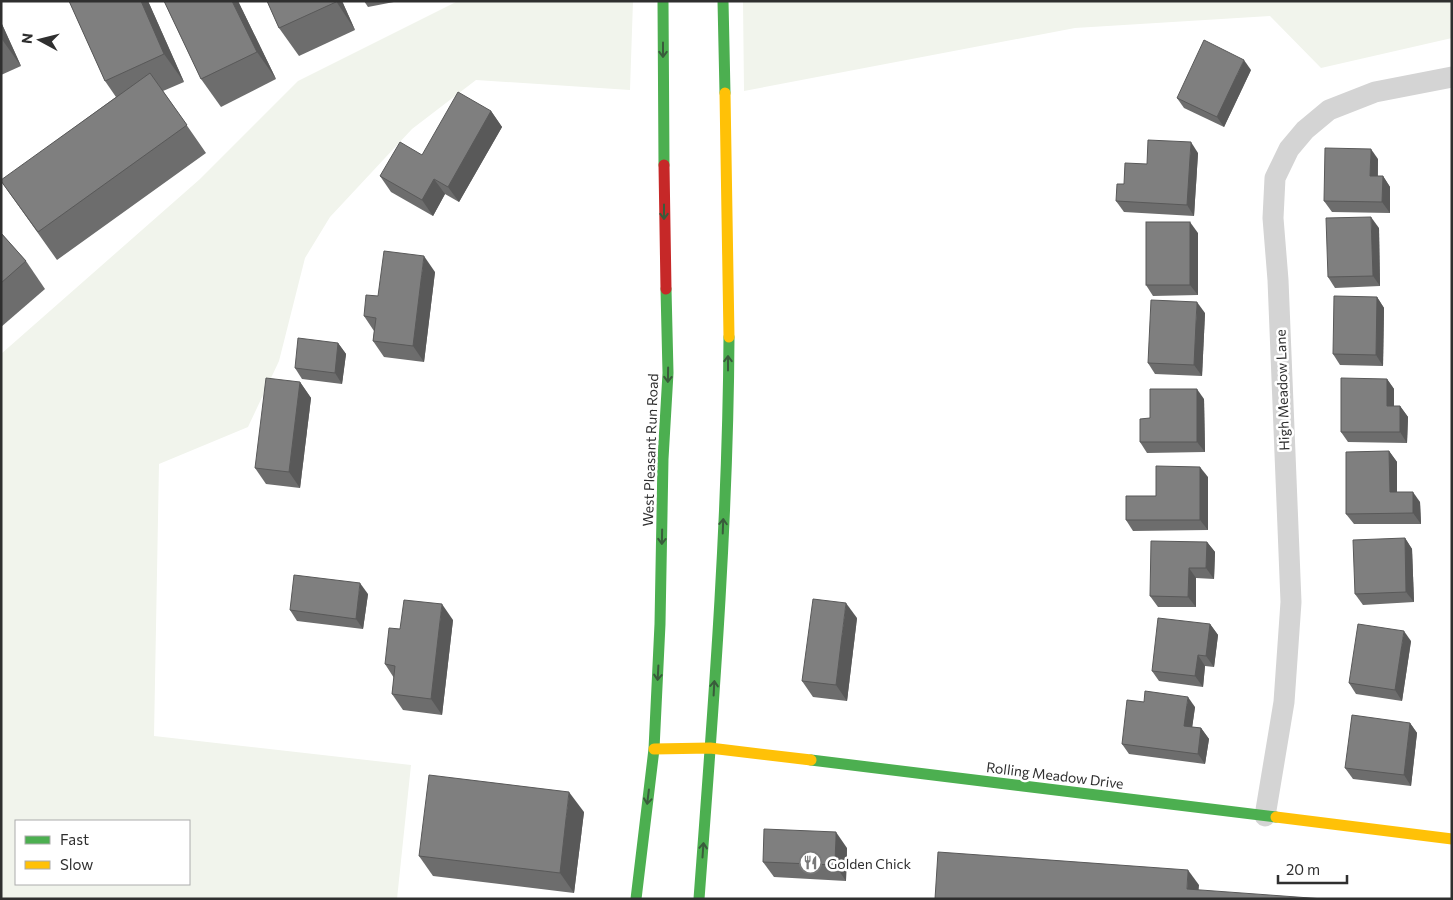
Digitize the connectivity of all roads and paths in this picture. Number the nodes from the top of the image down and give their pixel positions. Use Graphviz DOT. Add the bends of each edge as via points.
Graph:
graph roads {
  1 [pos="662,1"];
  2 [pos="723,1"];
  3 [pos="1452,77"];
  4 [pos="710,748"];
  5 [pos="654,749"];
  6 [pos="1265,816"];
  7 [pos="1452,839"];
  8 [pos="636,899"];
  9 [pos="699,899"];
  1 -- 5 [label="main road, West Pleasant Run Road, one-way" via="668,373"];
  4 -- 2 [label="main road, one-way" via="728,415"];
  3 -- 6 [label="street, High Meadow Lane" via="1375,92 1329,110 1289,149 1275,178 1273,218 1291,602 1284,702"];
  4 -- 5 [label="main road, Rolling Meadow Drive"];
  4 -- 6 [label="main road, Rolling Meadow Drive"];
  9 -- 4 [label="main road, one-way"];
  5 -- 8 [label="main road, West Pleasant Run Road, one-way"];
  6 -- 7 [label="main road, Rolling Meadow Drive"];
}
